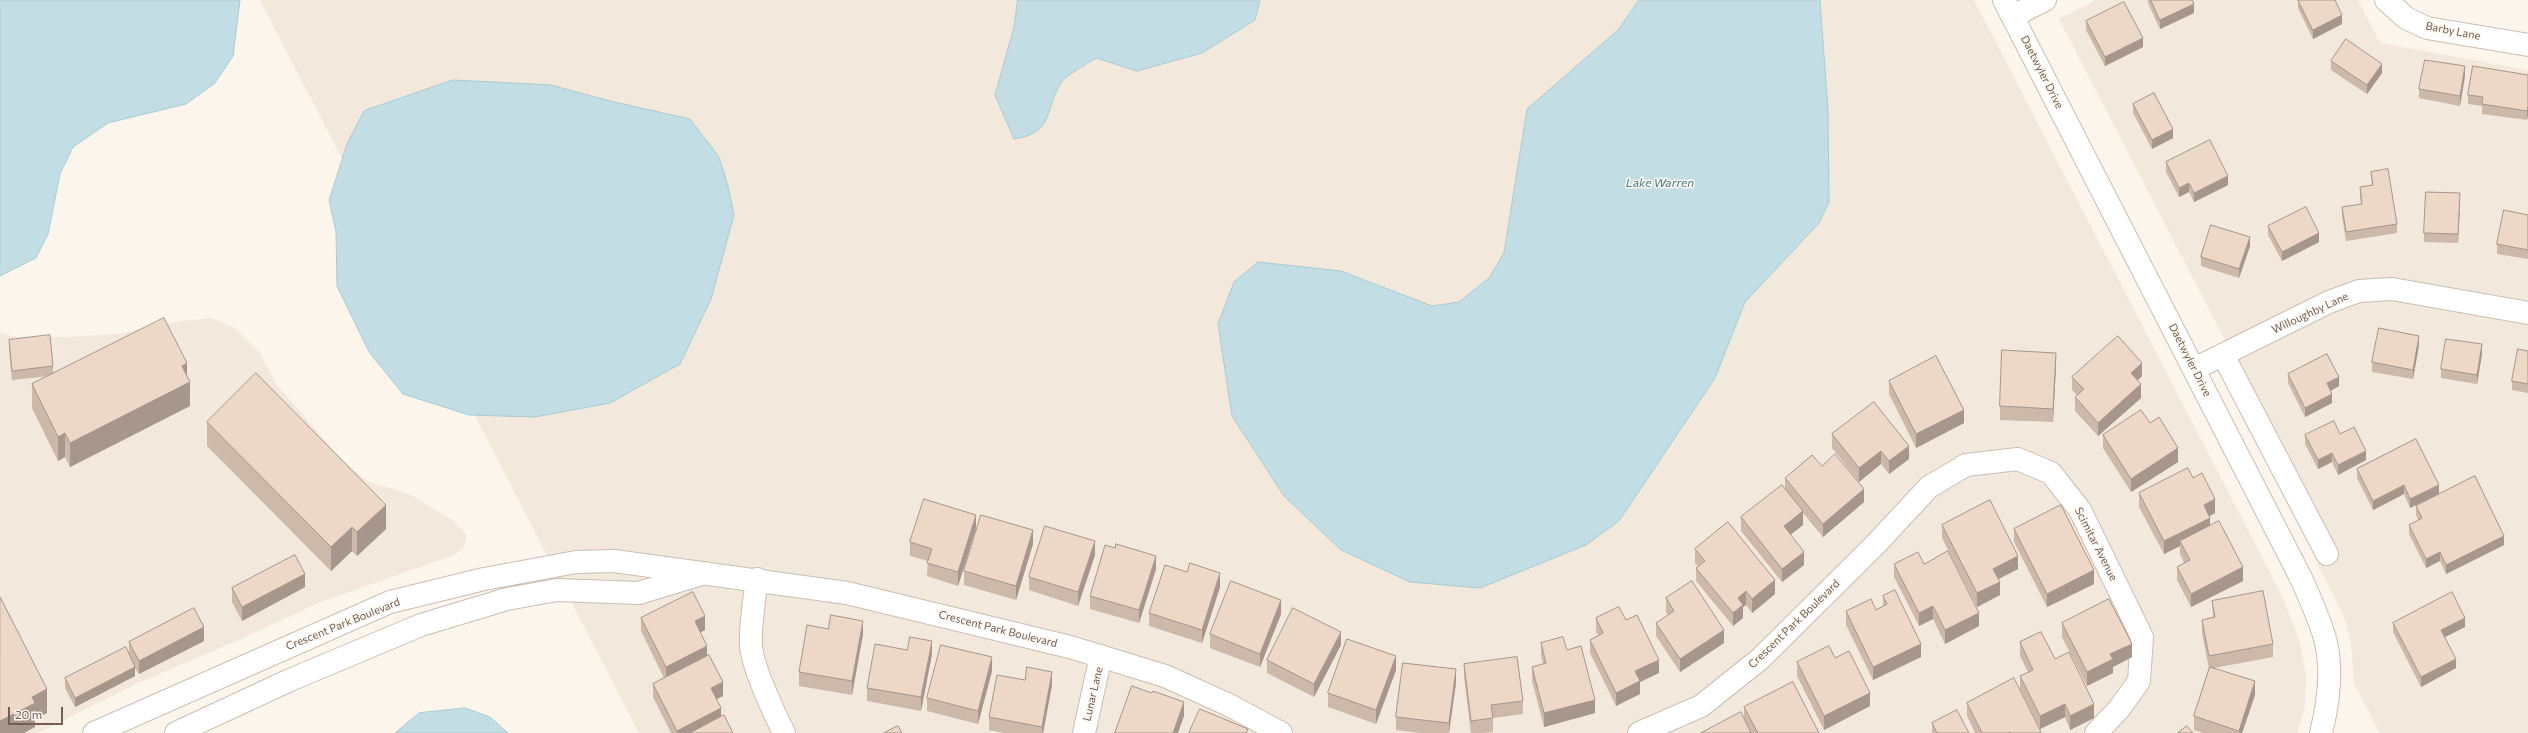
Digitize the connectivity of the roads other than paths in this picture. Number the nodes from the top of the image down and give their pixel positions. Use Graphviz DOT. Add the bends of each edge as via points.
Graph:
graph roads {
  1 [pos="2044,0"];
  2 [pos="2386,0"];
  3 [pos="2009,8"];
  4 [pos="2528,45"];
  5 [pos="2528,313"];
  6 [pos="2223,355"];
  7 [pos="2194,369"];
  8 [pos="1929,487"];
  9 [pos="2327,554"];
  10 [pos="614,561"];
  11 [pos="701,574"];
  12 [pos="757,579"];
  13 [pos="614,593"];
  14 [pos="1101,656"];
  15 [pos="115,728"];
  16 [pos="94,733"];
  17 [pos="176,733"];
  18 [pos="784,733"];
  19 [pos="1084,733"];
  20 [pos="1281,733"];
  21 [pos="1639,733"];
  22 [pos="2096,733"];
  23 [pos="2322,733"];
  1 -- 3 [label="street"];
  2 -- 4 [label="street, Barby Lane" via="2406,18 2426,28"];
  3 -- 7 [label="street, Daetwyler Drive"];
  5 -- 6 [label="street, Willoughby Lane" via="2392,289 2359,292 2329,302"];
  6 -- 7 [label="street, Willoughby Lane"];
  6 -- 9 [label="street"];
  7 -- 23 [label="street, Daetwyler Drive" via="2302,578 2324,634 2329,670 2327,707"];
  8 -- 21 [label="street, Crescent Park Boulevard" via="1875,545 1760,659 1701,706"];
  8 -- 22 [label="street, Scimitar Avenue" via="1966,465 2018,459 2051,473 2080,510 2142,638 2138,681 2119,708"];
  10 -- 11 [label="street, Crescent Park Boulevard"];
  10 -- 13 [label="street"];
  10 -- 15 [label="street, Crescent Park Boulevard" via="576,562 484,579 390,602"];
  11 -- 12 [label="street, Crescent Park Boulevard"];
  11 -- 13 [label="street, Crescent Park Boulevard" via="639,593"];
  12 -- 14 [label="street, Crescent Park Boulevard" via="847,593"];
  12 -- 18 [label="street" via="751,648 770,705"];
  13 -- 17 [label="street, Crescent Park Boulevard" via="557,590 507,599 421,625 290,680"];
  14 -- 19 [label="street, Lunar Lane"];
  14 -- 20 [label="street, Crescent Park Boulevard" via="1165,676 1229,705"];
  15 -- 16 [label="street, Crescent Park Boulevard"];
}
